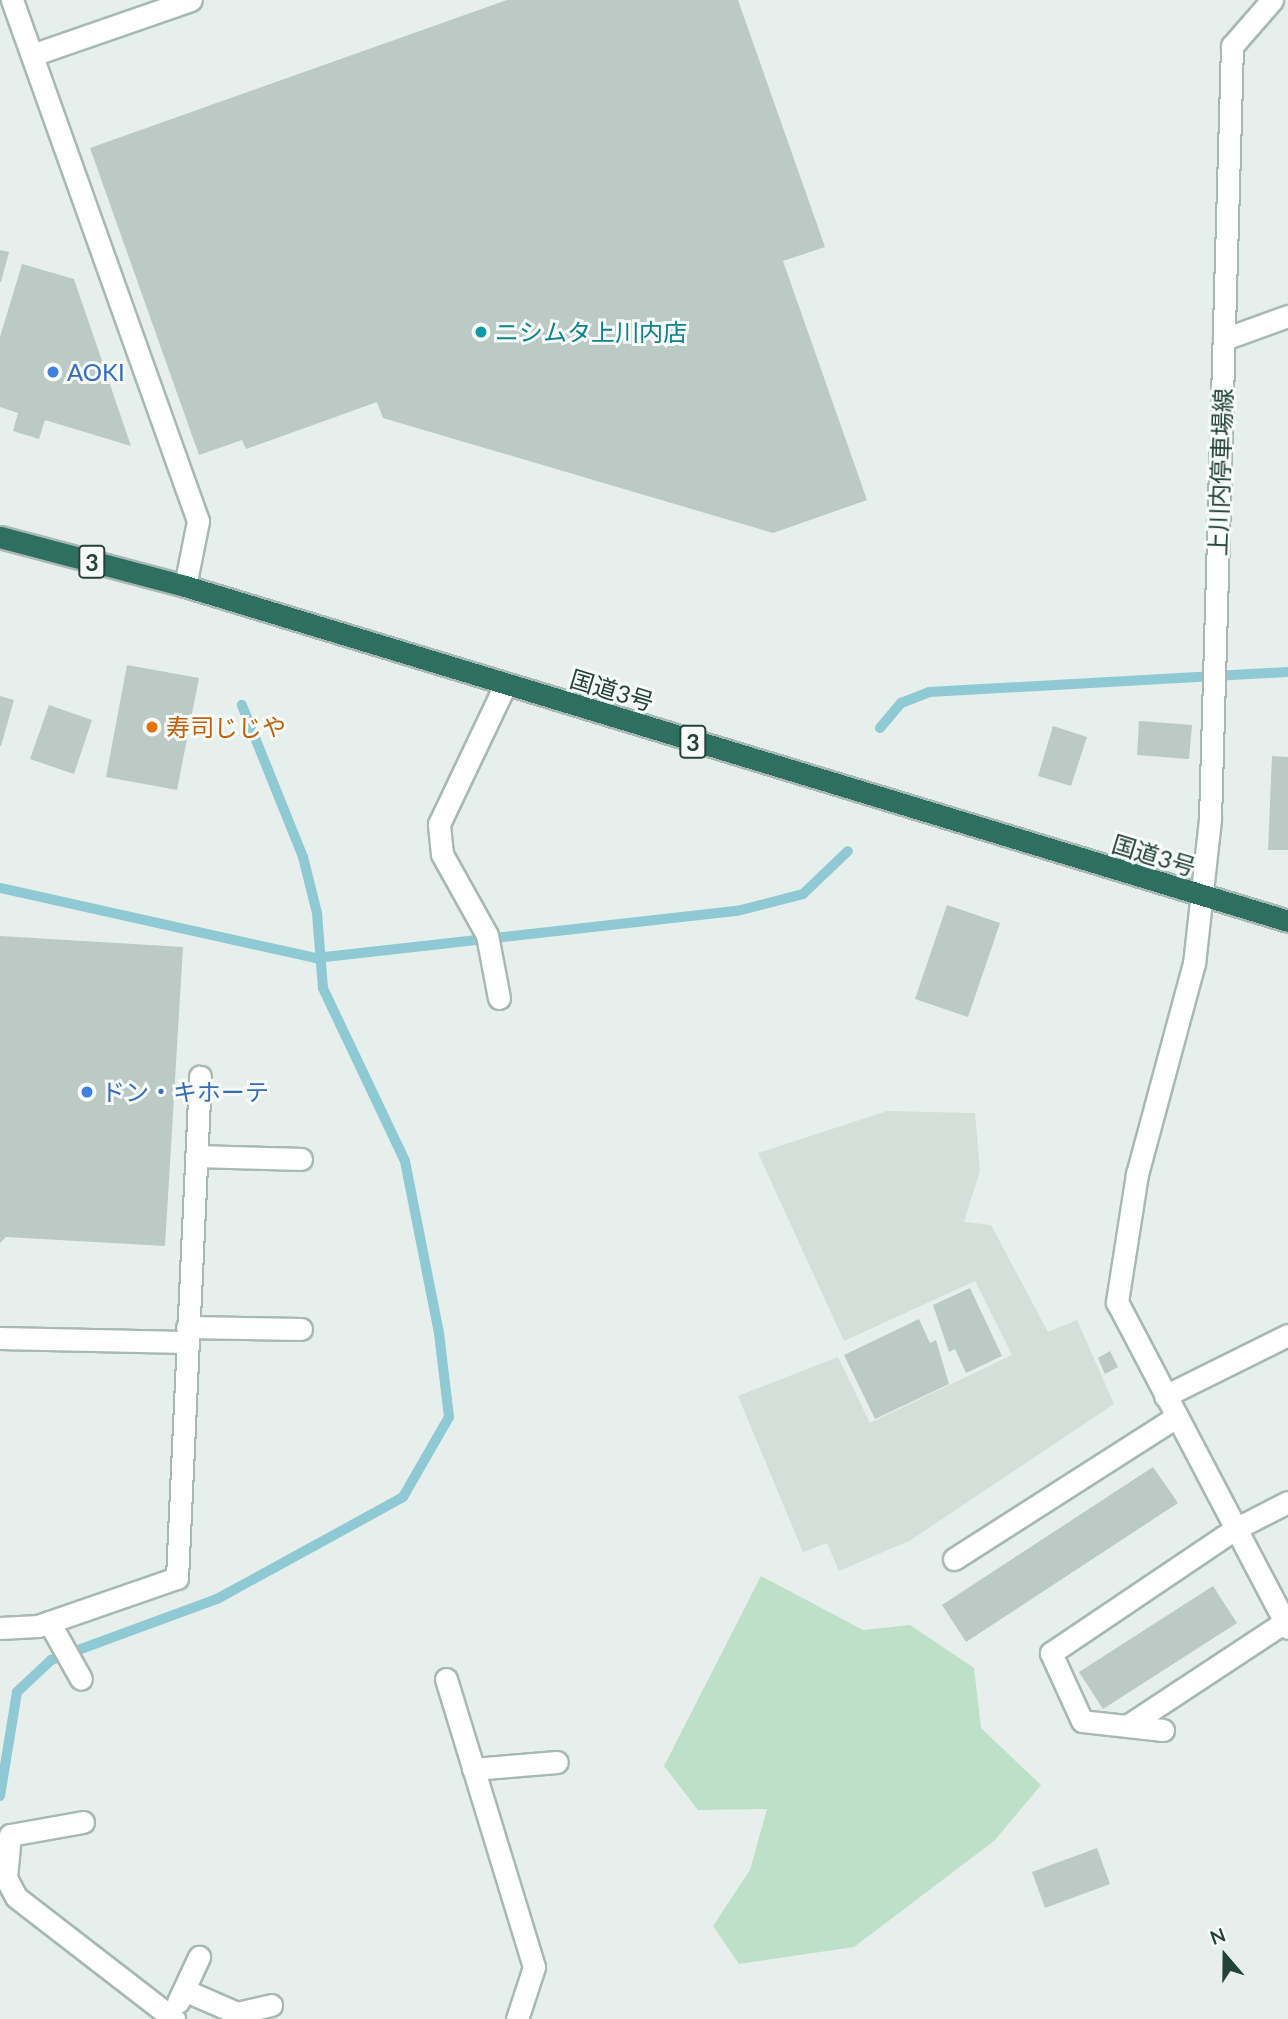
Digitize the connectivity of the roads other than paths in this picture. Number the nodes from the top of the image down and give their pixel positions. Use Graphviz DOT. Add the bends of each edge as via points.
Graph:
graph roads {
  1 [pos="12,0"];
  2 [pos="191,0"];
  3 [pos="1272,0"];
  4 [pos="32,55"];
  5 [pos="1288,316"];
  6 [pos="1224,340"];
  7 [pos="0,537"];
  8 [pos="185,586"];
  9 [pos="505,685"];
  10 [pos="1202,897"];
  11 [pos="1288,921"];
  12 [pos="499,998"];
  13 [pos="200,1077"];
  14 [pos="195,1156"];
  15 [pos="301,1159"];
  16 [pos="301,1329"];
  17 [pos="186,1335"];
  18 [pos="1288,1335"];
  19 [pos="0,1338"];
  20 [pos="1165,1396"];
  21 [pos="1176,1417"];
  22 [pos="1288,1502"];
  23 [pos="1235,1529"];
  24 [pos="954,1559"];
  25 [pos="1287,1623"];
  26 [pos="0,1628"];
  27 [pos="53,1629"];
  28 [pos="80,1676"];
  29 [pos="446,1679"];
  30 [pos="1127,1726"];
  31 [pos="1163,1730"];
  32 [pos="557,1762"];
  33 [pos="473,1769"];
  34 [pos="83,1822"];
  35 [pos="199,1957"];
  36 [pos="184,1990"];
  37 [pos="271,2005"];
  38 [pos="173,2018"];
  39 [pos="517,2019"];
  1 -- 4 [label="street"];
  2 -- 4 [label="street"];
  3 -- 6 [label="street, 上川内停車場線" via="1232,46"];
  4 -- 8 [label="street" via="198,521"];
  5 -- 6 [label="street"];
  6 -- 10 [label="street, 上川内停車場線"];
  7 -- 8 [label="highway, 国道3号 / 3"];
  8 -- 9 [label="highway, 国道3号 / 3"];
  9 -- 10 [label="highway, 国道3号 / 3"];
  9 -- 12 [label="street" via="439,824 442,854 489,944"];
  10 -- 11 [label="highway, 国道3号 / 3"];
  10 -- 20 [label="street, 上川内停車場線" via="1194,963 1137,1174 1117,1302"];
  13 -- 14 [label="street"];
  14 -- 15 [label="street"];
  14 -- 17 [label="street"];
  16 -- 17 [label="street"];
  17 -- 19 [label="street"];
  17 -- 27 [label="street" via="177,1578"];
  18 -- 20 [label="street"];
  20 -- 21 [label="street, 上川内停車場線"];
  21 -- 23 [label="street, 上川内停車場線"];
  21 -- 24 [label="street"];
  22 -- 23 [label="street"];
  23 -- 25 [label="street, 上川内停車場線"];
  23 -- 30 [label="street" via="1051,1653 1082,1721"];
  25 -- 30 [label="street"];
  26 -- 27 [label="street"];
  27 -- 28 [label="street"];
  29 -- 33 [label="street"];
  30 -- 31 [label="street"];
  32 -- 33 [label="street"];
  33 -- 39 [label="street" via="534,1967"];
  34 -- 38 [label="street" via="10,1835 6,1878 16,1897"];
  35 -- 36 [label="street"];
  36 -- 37 [label="street" via="237,2013"];
  36 -- 38 [label="street"];
}
